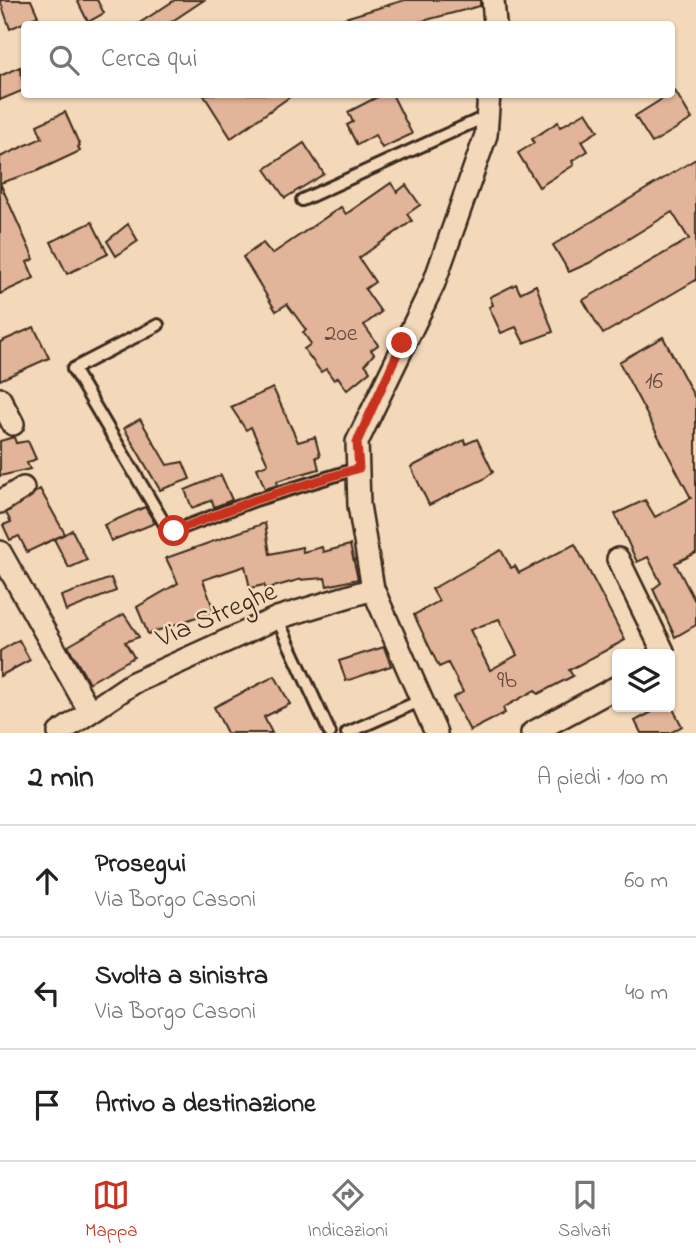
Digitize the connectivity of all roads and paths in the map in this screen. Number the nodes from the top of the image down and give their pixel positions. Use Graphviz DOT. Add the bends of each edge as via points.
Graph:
graph roads {
  1 [pos="493,0"];
  2 [pos="495,21"];
  3 [pos="489,98"];
  4 [pos="487,116"];
  5 [pos="302,200"];
  6 [pos="158,325"];
  7 [pos="0,399"];
  8 [pos="13,424"];
  9 [pos="359,468"];
  10 [pos="23,488"];
  11 [pos="0,502"];
  12 [pos="0,552"];
  13 [pos="618,559"];
  14 [pos="373,589"];
  15 [pos="277,618"];
  16 [pos="662,649"];
  17 [pos="612,690"];
  18 [pos="422,700"];
  19 [pos="90,712"];
  20 [pos="59,733"];
  21 [pos="330,733"];
  22 [pos="347,733"];
  23 [pos="436,733"];
  24 [pos="532,733"];
  1 -- 2 [label="street"];
  3 -- 4 [label="street"];
  4 -- 5 [label="lane"];
  4 -- 9 [label="street" via="486,135 434,283 357,442"];
  6 -- 9 [label="lane" via="73,369 167,528 174,531"];
  7 -- 8 [label="street"];
  9 -- 14 [label="street" via="359,505"];
  10 -- 11 [label="street"];
  12 -- 19 [label="street"];
  13 -- 16 [label="street"];
  14 -- 15 [label="street, Via Streghe"];
  14 -- 18 [label="street"];
  15 -- 19 [label="street, Via Streghe" via="133,683"];
  15 -- 21 [label="lane"];
  17 -- 24 [label="street"];
  18 -- 22 [label="lane"];
  18 -- 23 [label="street"];
  19 -- 20 [label="street, Via Streghe"];
}
